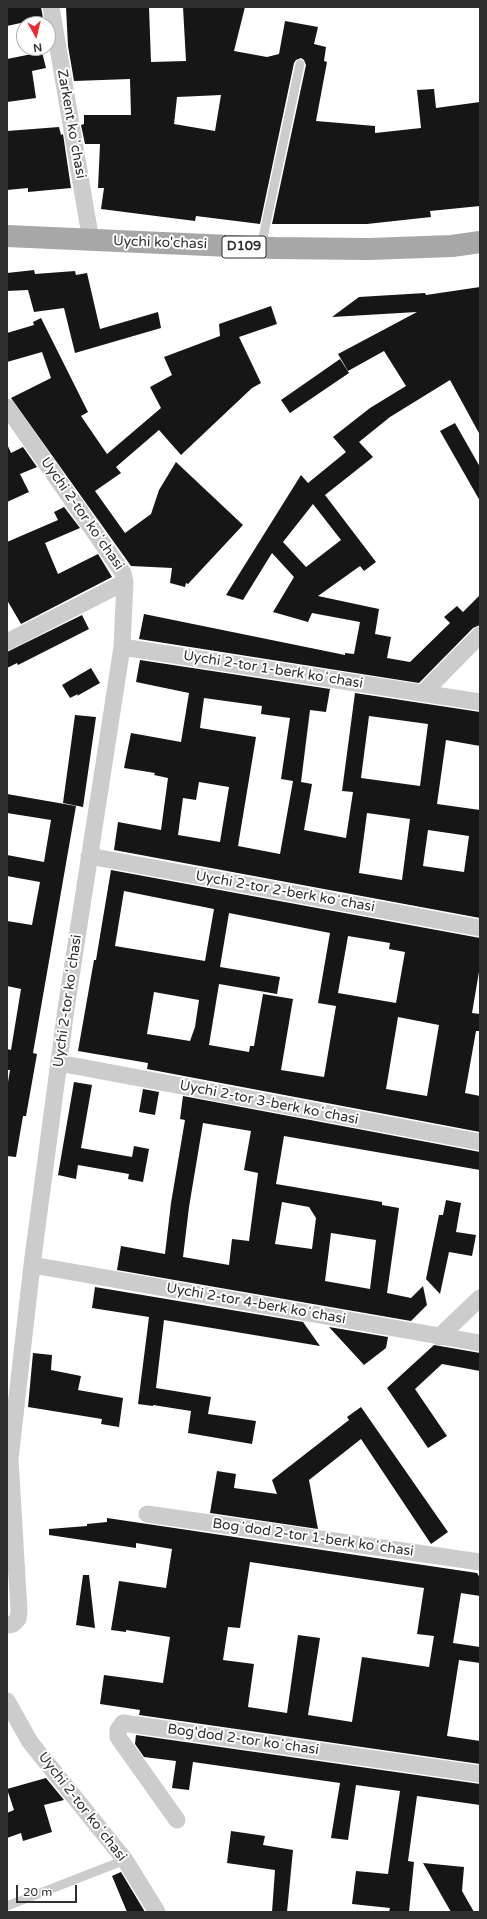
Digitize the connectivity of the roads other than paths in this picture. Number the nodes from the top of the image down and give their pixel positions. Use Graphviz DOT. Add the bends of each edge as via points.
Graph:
graph roads {
  1 [pos="51,7"];
  2 [pos="300,64"];
  3 [pos="7,236"];
  4 [pos="91,241"];
  5 [pos="480,242"];
  6 [pos="261,247"];
  7 [pos="7,407"];
  8 [pos="125,582"];
  9 [pos="480,635"];
  10 [pos="7,642"];
  11 [pos="122,647"];
  12 [pos="423,693"];
  13 [pos="480,702"];
  14 [pos="89,856"];
  15 [pos="480,928"];
  16 [pos="59,1063"];
  17 [pos="480,1142"];
  18 [pos="32,1265"];
  19 [pos="480,1298"];
  20 [pos="439,1336"];
  21 [pos="480,1343"];
  22 [pos="9,1459"];
  23 [pos="147,1514"];
  24 [pos="480,1562"];
  25 [pos="7,1625"];
  26 [pos="7,1701"];
  27 [pos="480,1774"];
  28 [pos="177,1820"];
  29 [pos="125,1860"];
  30 [pos="7,1906"];
  31 [pos="157,1912"];
  1 -- 4 [label="street, Zarkent koʻchasi"];
  2 -- 6 [label="lane"];
  3 -- 4 [label="main road, Uychi ko'chasi / D109"];
  4 -- 6 [label="main road, Uychi ko'chasi / D109"];
  5 -- 6 [label="main road, Uychi ko'chasi / D109" via="452,246 370,249"];
  7 -- 8 [label="street, Uychi 2-tor koʻchasi" via="123,573"];
  8 -- 10 [label="street"];
  8 -- 11 [label="street, Uychi 2-tor koʻchasi"];
  9 -- 12 [label="street"];
  11 -- 12 [label="street, Uychi 2-tor 1-berk koʻchasi"];
  11 -- 14 [label="street, Uychi 2-tor koʻchasi"];
  12 -- 13 [label="street, Uychi 2-tor 1-berk koʻchasi"];
  14 -- 15 [label="street, Uychi 2-tor 2-berk koʻchasi"];
  14 -- 16 [label="street, Uychi 2-tor koʻchasi"];
  16 -- 17 [label="street, Uychi 2-tor 3-berk koʻchasi"];
  16 -- 18 [label="street, Uychi 2-tor koʻchasi"];
  18 -- 20 [label="street, Uychi 2-tor 4-berk koʻchasi"];
  18 -- 22 [label="street, Uychi 2-tor koʻchasi"];
  19 -- 20 [label="street"];
  20 -- 21 [label="street, Uychi 2-tor 4-berk koʻchasi"];
  22 -- 25 [label="street, Uychi 2-tor koʻchasi" via="19,1611 14,1624"];
  23 -- 24 [label="street, Bogʼdod 2-tor 1-berk koʻchasi"];
  26 -- 29 [label="street, Uychi 2-tor koʻchasi" via="30,1742"];
  27 -- 28 [label="street, Bog'dod 2-tor koʻchasi" via="123,1723 118,1730 118,1737"];
  29 -- 30 [label="lane"];
  29 -- 31 [label="street, Uychi 2-tor koʻchasi"];
}
